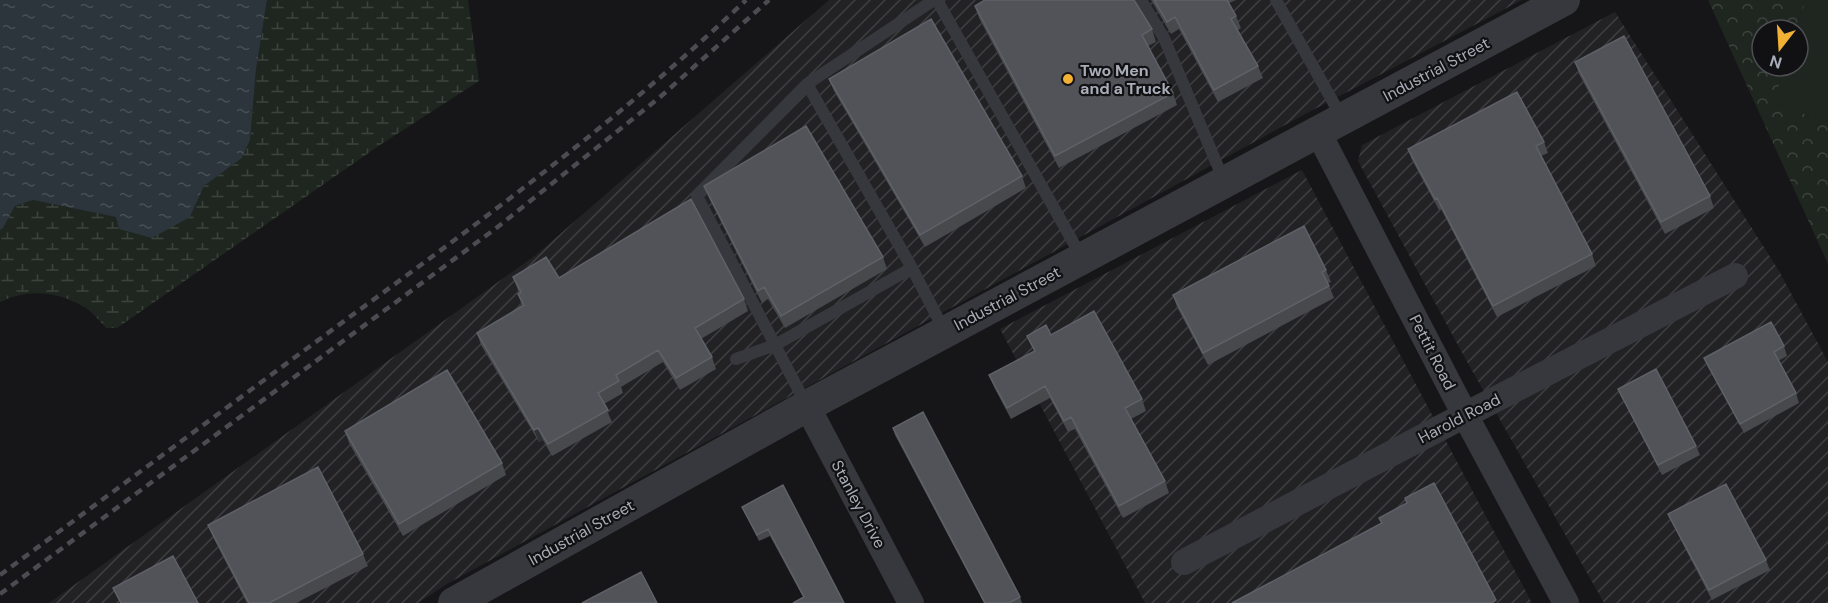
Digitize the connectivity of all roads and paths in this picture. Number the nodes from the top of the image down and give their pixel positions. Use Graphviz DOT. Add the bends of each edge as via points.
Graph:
graph roads {
  1 [pos="936,0"];
  2 [pos="1141,0"];
  3 [pos="1276,0"];
  4 [pos="1564,0"];
  5 [pos="807,84"];
  6 [pos="1330,126"];
  7 [pos="1225,182"];
  8 [pos="1083,258"];
  9 [pos="912,268"];
  10 [pos="1735,276"];
  11 [pos="945,332"];
  12 [pos="775,345"];
  13 [pos="736,359"];
  14 [pos="807,406"];
  15 [pos="1465,415"];
  16 [pos="1184,562"];
  17 [pos="454,603"];
  18 [pos="911,603"];
  19 [pos="1566,603"];
  1 -- 5 [label="lane"];
  1 -- 8 [label="lane"];
  2 -- 7 [label="lane" via="1164,38"];
  3 -- 6 [label="lane"];
  4 -- 6 [label="street, Industrial Street"];
  5 -- 9 [label="lane"];
  5 -- 12 [label="lane" via="696,196"];
  6 -- 7 [label="street, Industrial Street"];
  6 -- 15 [label="street, Pettit Road"];
  7 -- 8 [label="street, Industrial Street"];
  8 -- 11 [label="street, Industrial Street"];
  9 -- 11 [label="lane"];
  9 -- 12 [label="lane"];
  10 -- 15 [label="street, Harold Road"];
  11 -- 14 [label="street, Industrial Street"];
  12 -- 13 [label="lane"];
  12 -- 14 [label="lane"];
  14 -- 17 [label="street, Industrial Street"];
  14 -- 18 [label="street, Stanley Drive"];
  15 -- 16 [label="street, Harold Road"];
  15 -- 19 [label="street, Pettit Road"];
}
